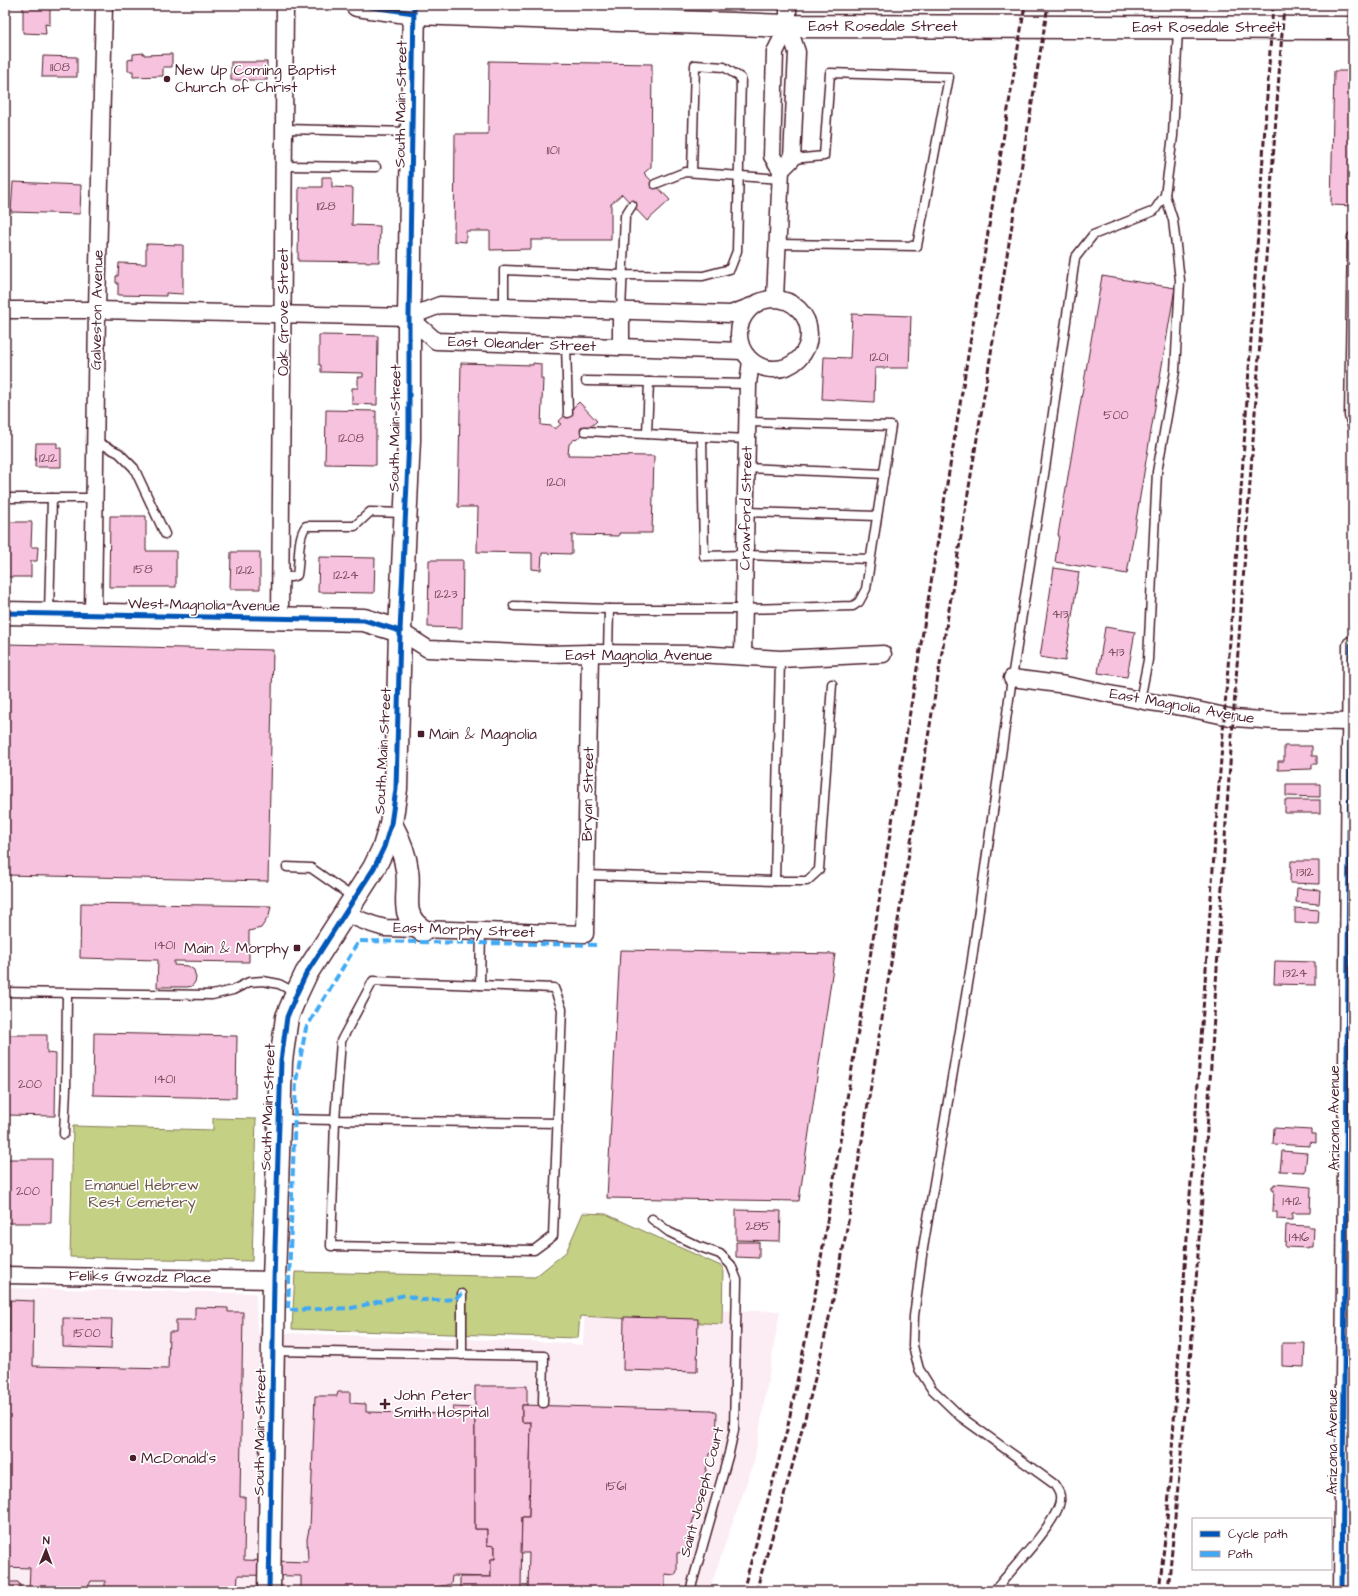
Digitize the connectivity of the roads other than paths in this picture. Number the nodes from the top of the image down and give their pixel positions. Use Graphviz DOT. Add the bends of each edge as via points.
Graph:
graph roads {
  1 [pos="104,5"];
  2 [pos="285,5"];
  3 [pos="357,5"];
  4 [pos="414,9"];
  5 [pos="788,15"];
  6 [pos="1178,27"];
  7 [pos="1353,28"];
  8 [pos="284,129"];
  9 [pos="412,132"];
  10 [pos="284,166"];
  11 [pos="376,167"];
  12 [pos="785,169"];
  13 [pos="692,172"];
  14 [pos="740,176"];
  15 [pos="655,184"];
  16 [pos="1165,195"];
  17 [pos="632,205"];
  18 [pos="1353,236"];
  19 [pos="778,244"];
  20 [pos="623,275"];
  21 [pos="775,298"];
  22 [pos="752,306"];
  23 [pos="504,307"];
  24 [pos="5,310"];
  25 [pos="97,310"];
  26 [pos="622,311"];
  27 [pos="283,314"];
  28 [pos="409,318"];
  29 [pos="566,345"];
  30 [pos="621,347"];
  31 [pos="747,356"];
  32 [pos="586,381"];
  33 [pos="649,382"];
  34 [pos="748,384"];
  35 [pos="568,413"];
  36 [pos="748,422"];
  37 [pos="1353,429"];
  38 [pos="586,431"];
  39 [pos="647,434"];
  40 [pos="702,437"];
  41 [pos="747,439"];
  42 [pos="95,441"];
  43 [pos="746,468"];
  44 [pos="884,474"];
  45 [pos="5,498"];
  46 [pos="52,498"];
  47 [pos="94,498"];
  48 [pos="746,512"];
  49 [pos="405,513"];
  50 [pos="877,516"];
  51 [pos="165,534"];
  52 [pos="745,555"];
  53 [pos="870,559"];
  54 [pos="280,576"];
  55 [pos="514,606"];
  56 [pos="609,609"];
  57 [pos="744,609"];
  58 [pos="5,613"];
  59 [pos="49,614"];
  60 [pos="93,615"];
  61 [pos="280,619"];
  62 [pos="400,631"];
  63 [pos="1350,645"];
  64 [pos="590,653"];
  65 [pos="608,653"];
  66 [pos="883,654"];
  67 [pos="743,656"];
  68 [pos="780,659"];
  69 [pos="1012,678"];
  70 [pos="832,684"];
  71 [pos="1140,700"];
  72 [pos="1351,722"];
  73 [pos="391,824"];
  74 [pos="287,867"];
  75 [pos="586,875"];
  76 [pos="775,881"];
  77 [pos="350,905"];
  78 [pos="422,930"];
  79 [pos="481,931"];
  80 [pos="585,934"];
  81 [pos="480,985"];
  82 [pos="5,992"];
  83 [pos="67,993"];
  84 [pos="297,993"];
  85 [pos="1350,1054"];
  86 [pos="279,1119"];
  87 [pos="335,1120"];
  88 [pos="558,1123"];
  89 [pos="64,1134"];
  90 [pos="652,1219"];
  91 [pos="5,1275"];
  92 [pos="274,1280"];
  93 [pos="462,1294"];
  94 [pos="274,1351"];
  95 [pos="462,1355"];
  96 [pos="543,1403"];
  97 [pos="269,1591"];
  98 [pos="690,1591"];
  99 [pos="994,1591"];
  100 [pos="1342,1591"];
  1 -- 25 [label="street, Galveston Avenue"];
  2 -- 8 [label="street, Oak Grove Street"];
  3 -- 4 [label="street, East Rosedale Street"];
  4 -- 5 [label="street, East Rosedale Street"];
  4 -- 9 [label="street, South Main Street"];
  5 -- 6 [label="street, East Rosedale Street"];
  5 -- 12 [label="street" via="797,52"];
  5 -- 12 [label="street" via="775,52 772,156"];
  6 -- 7 [label="street, East Rosedale Street"];
  6 -- 16 [label="lane" via="1173,136"];
  8 -- 9 [label="lane"];
  8 -- 10 [label="street, Oak Grove Street"];
  9 -- 28 [label="street, South Main Street"];
  10 -- 11 [label="lane"];
  10 -- 27 [label="street, Oak Grove Street"];
  12 -- 14 [label="lane"];
  12 -- 19 [label="street"];
  12 -- 19 [label="lane" via="824,156 830,73 950,77 917,246"];
  13 -- 14 [label="lane"];
  13 -- 14 [label="lane" via="695,65 724,67 741,78"];
  13 -- 15 [label="lane" via="685,172"];
  14 -- 20 [label="lane" via="737,251 730,269 704,276"];
  16 -- 69 [label="lane" via="1154,211 1093,235 1075,258"];
  16 -- 71 [label="lane" via="1173,220 1180,280 1175,371 1157,472 1148,660"];
  17 -- 20 [label="lane" via="625,216"];
  18 -- 37 [label="lane" via="1349,416"];
  19 -- 21 [label="street"];
  20 -- 23 [label="lane" via="504,270"];
  20 -- 26 [label="lane"];
  21 -- 22 [label="street"];
  21 -- 31 [label="street" via="796,305 801,312 809,324 808,346 794,364 772,369"];
  22 -- 26 [label="street" via="731,314"];
  22 -- 31 [label="street" via="739,327"];
  23 -- 26 [label="street"];
  23 -- 28 [label="street" via="440,305"];
  24 -- 25 [label="street"];
  25 -- 27 [label="street"];
  25 -- 42 [label="street, Galveston Avenue"];
  26 -- 30 [label="street"];
  27 -- 28 [label="street"];
  27 -- 54 [label="street, Oak Grove Street"];
  28 -- 29 [label="street, East Oleander Street" via="436,341"];
  28 -- 49 [label="street, South Main Street" via="409,440"];
  29 -- 30 [label="street, East Oleander Street"];
  29 -- 35 [label="lane"];
  30 -- 31 [label="street, East Oleander Street"];
  31 -- 34 [label="street, Crawford Street"];
  32 -- 33 [label="lane"];
  33 -- 34 [label="lane"];
  33 -- 39 [label="lane"];
  34 -- 36 [label="street, Crawford Street"];
  36 -- 41 [label="street, Crawford Street"];
  36 -- 44 [label="lane" via="891,426"];
  38 -- 39 [label="lane"];
  39 -- 40 [label="lane"];
  40 -- 41 [label="lane"];
  40 -- 52 [label="lane" via="704,556"];
  41 -- 43 [label="street, Crawford Street"];
  42 -- 47 [label="street, Galveston Avenue"];
  42 -- 51 [label="lane" via="119,453 134,468"];
  43 -- 44 [label="lane"];
  43 -- 48 [label="street, Crawford Street"];
  44 -- 50 [label="lane"];
  45 -- 46 [label="lane"];
  46 -- 47 [label="lane"];
  46 -- 59 [label="lane"];
  47 -- 60 [label="street, Galveston Avenue"];
  48 -- 50 [label="lane"];
  48 -- 52 [label="street, Crawford Street"];
  49 -- 54 [label="lane" via="370,512 355,526 306,526 301,533 297,574 291,577"];
  49 -- 62 [label="street, South Main Street"];
  50 -- 53 [label="lane"];
  52 -- 53 [label="lane"];
  52 -- 57 [label="street, Crawford Street"];
  53 -- 57 [label="lane" via="866,589 859,602 853,606"];
  54 -- 61 [label="street, Oak Grove Street"];
  55 -- 56 [label="lane"];
  56 -- 57 [label="lane"];
  56 -- 65 [label="lane"];
  57 -- 67 [label="street, Crawford Street"];
  58 -- 59 [label="street, West Magnolia Avenue"];
  59 -- 60 [label="street, West Magnolia Avenue"];
  60 -- 61 [label="street, West Magnolia Avenue"];
  61 -- 62 [label="street, West Magnolia Avenue" via="364,620"];
  62 -- 64 [label="street, East Magnolia Avenue" via="428,649 547,654"];
  62 -- 73 [label="street, South Main Street" via="396,789"];
  63 -- 72 [label="street, Arizona Avenue"];
  64 -- 65 [label="street, East Magnolia Avenue"];
  64 -- 75 [label="street, Bryan Street"];
  65 -- 67 [label="street, East Magnolia Avenue"];
  66 -- 68 [label="street, East Magnolia Avenue"];
  67 -- 68 [label="street, East Magnolia Avenue"];
  68 -- 76 [label="lane"];
  69 -- 71 [label="street, East Magnolia Avenue" via="1066,685"];
  69 -- 99 [label="lane" via="972,966 923,1248 914,1316 913,1346 918,1368 931,1388 961,1417 1054,1484 1060,1492 1060,1501 1052,1521"];
  70 -- 76 [label="lane" via="819,870 807,881"];
  71 -- 72 [label="street, East Magnolia Avenue" via="1234,718"];
  72 -- 85 [label="street, Arizona Avenue"];
  73 -- 77 [label="street, South Main Street" via="374,868"];
  73 -- 78 [label="street" via="402,845 408,872 409,918"];
  74 -- 77 [label="lane" via="310,868"];
  75 -- 76 [label="lane"];
  75 -- 80 [label="street, Bryan Street"];
  77 -- 78 [label="street, East Morphy Street" via="356,919 384,928"];
  77 -- 84 [label="street, South Main Street" via="306,974"];
  78 -- 79 [label="street, East Morphy Street"];
  79 -- 80 [label="street, East Morphy Street"];
  79 -- 81 [label="lane"];
  81 -- 87 [label="lane" via="373,981 341,1041"];
  81 -- 88 [label="lane" via="554,988 562,1009"];
  82 -- 83 [label="lane"];
  83 -- 84 [label="lane" via="212,995 233,990 249,982 263,981 279,984"];
  83 -- 89 [label="lane"];
  84 -- 86 [label="street, South Main Street" via="287,1017 283,1041"];
  85 -- 100 [label="street, Arizona Avenue"];
  86 -- 87 [label="lane"];
  86 -- 92 [label="street, South Main Street"];
  87 -- 88 [label="lane"];
  87 -- 88 [label="lane" via="332,1246 534,1250 554,1236"];
  90 -- 98 [label="lane, Saint Joseph Court" via="669,1232 720,1254 731,1265 737,1280 734,1430"];
  91 -- 92 [label="street, Feliks Gwozdz Place"];
  92 -- 94 [label="street, South Main Street"];
  93 -- 95 [label="lane"];
  94 -- 95 [label="lane"];
  94 -- 97 [label="street, South Main Street"];
  95 -- 96 [label="lane" via="544,1356"];
}
